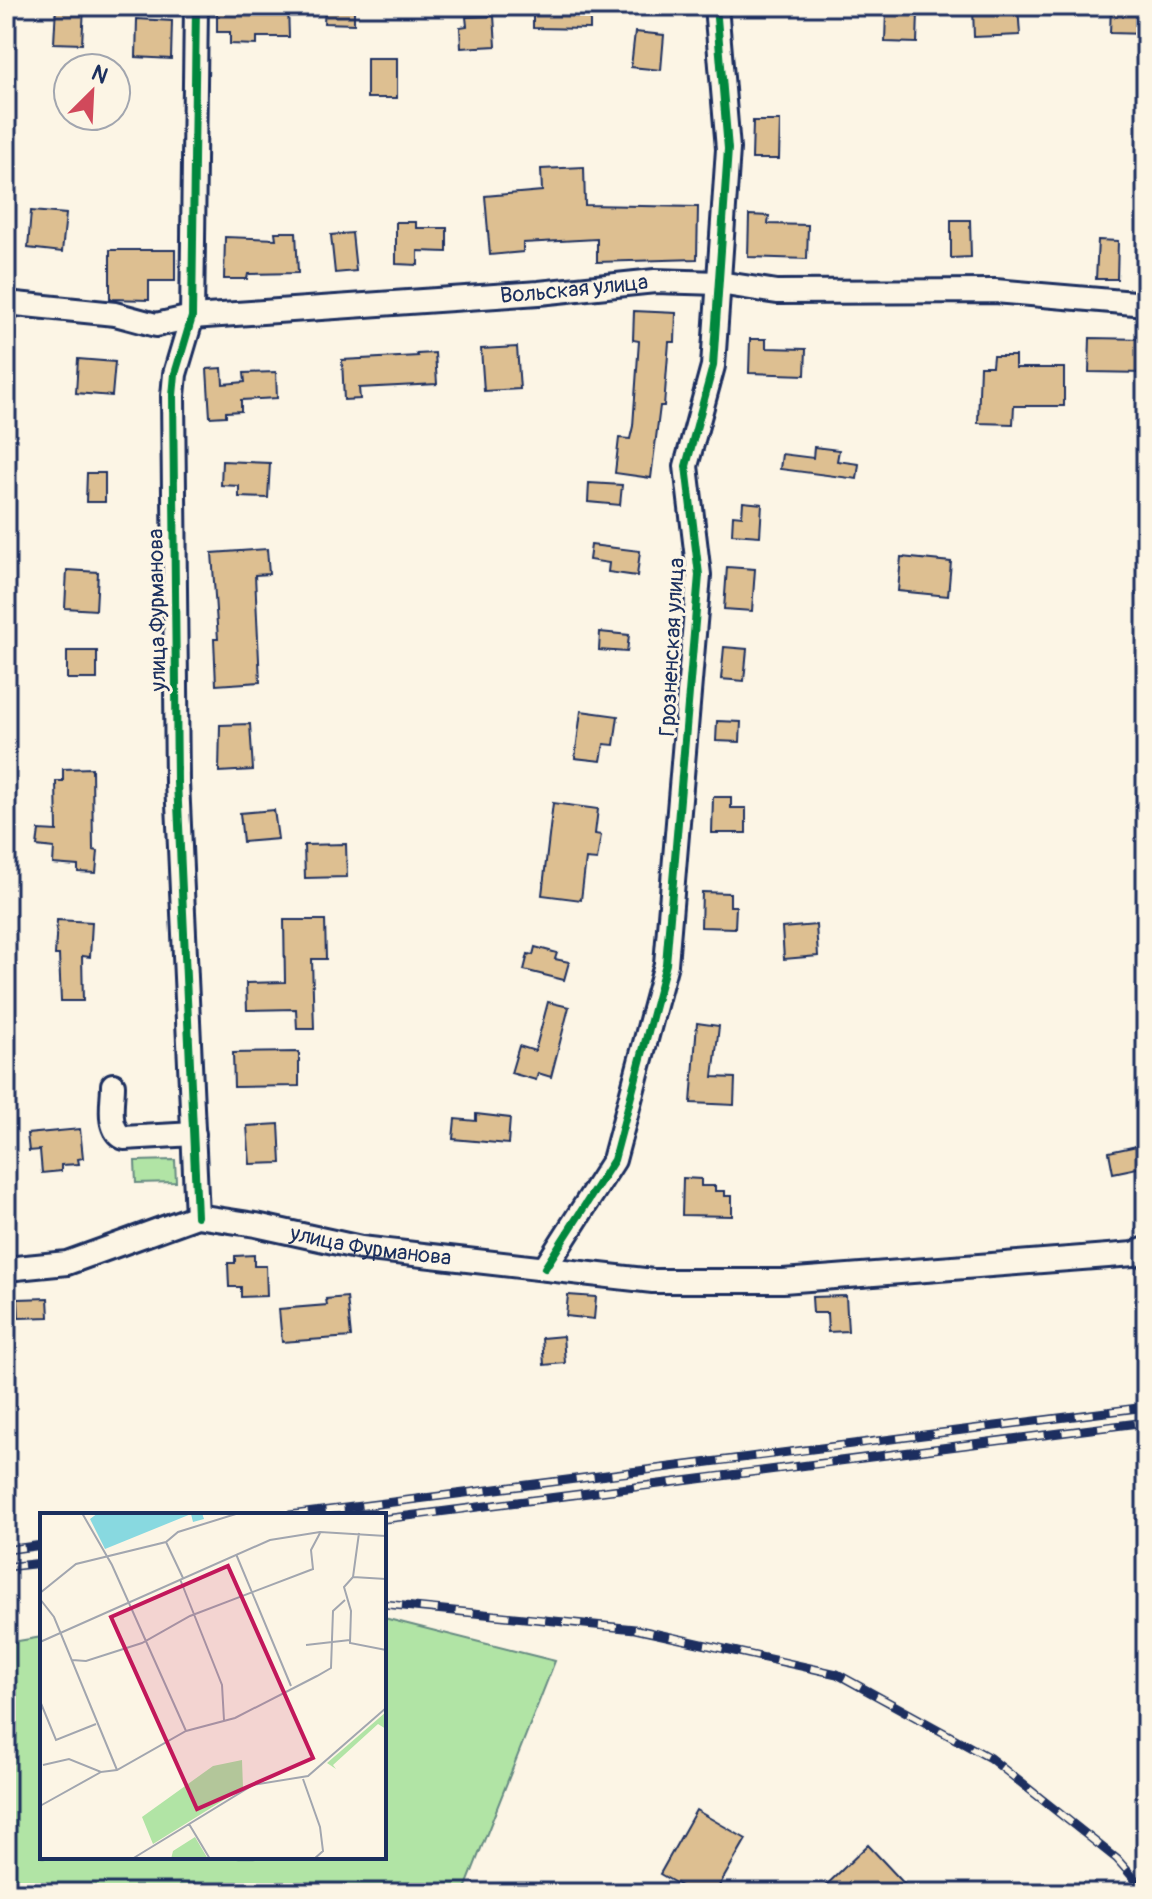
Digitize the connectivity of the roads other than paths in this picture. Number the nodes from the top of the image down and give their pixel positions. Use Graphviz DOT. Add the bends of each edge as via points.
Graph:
graph roads {
  1 [pos="196,6"];
  2 [pos="716,6"];
  3 [pos="719,283"];
  4 [pos="6,303"];
  5 [pos="1146,304"];
  6 [pos="192,317"];
  7 [pos="113,1085"];
  8 [pos="194,1134"];
  9 [pos="197,1216"];
  10 [pos="1146,1249"];
  11 [pos="545,1268"];
  12 [pos="6,1269"];
  1 -- 6 [label="street, улица Фурманова"];
  2 -- 3 [label="street, Грозненская улица" via="728,149"];
  3 -- 5 [label="street, Вольская улица" via="777,292 995,291"];
  3 -- 6 [label="street, Вольская улица" via="655,281"];
  3 -- 11 [label="street, Грозненская улица" via="713,366 686,466 699,575 666,964 614,1160"];
  4 -- 6 [label="street, Вольская улица" via="115,314 156,325"];
  6 -- 8 [label="street, улица Фурманова" via="173,396 177,782"];
  7 -- 8 [label="street" via="117,1134"];
  8 -- 9 [label="street, улица Фурманова"];
  9 -- 11 [label="street, улица Фурманова" via="361,1248"];
  9 -- 12 [label="street, улица Фурманова" via="67,1263"];
  10 -- 11 [label="street, улица Фурманова" via="783,1281 653,1281"];
}
